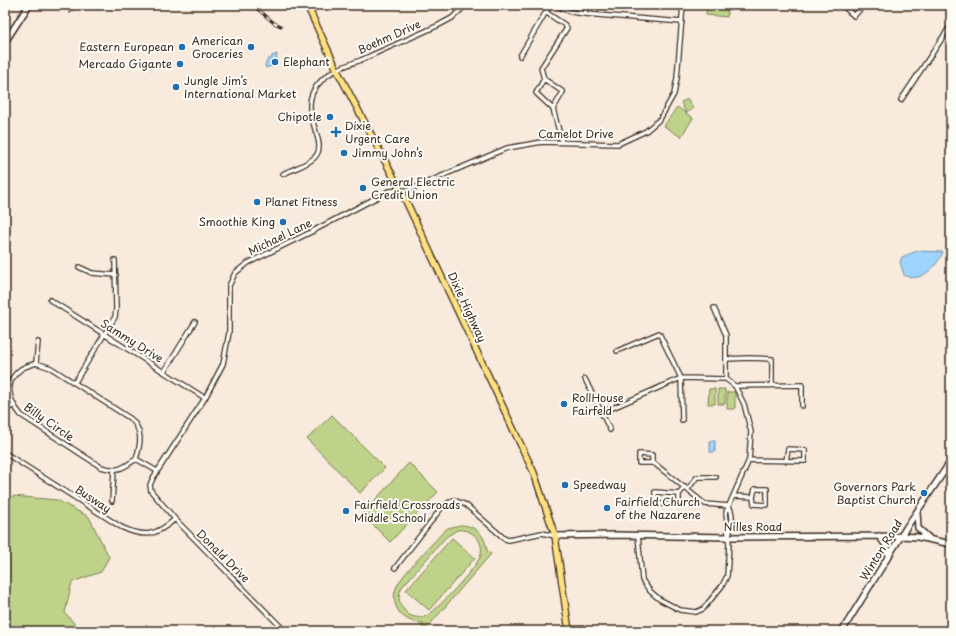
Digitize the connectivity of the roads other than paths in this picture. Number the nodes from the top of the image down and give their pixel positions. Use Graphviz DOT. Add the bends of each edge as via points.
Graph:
graph roads {
  1 [pos="30,5"];
  2 [pos="307,5"];
  3 [pos="466,5"];
  4 [pos="550,5"];
  5 [pos="555,5"];
  6 [pos="586,5"];
  7 [pos="683,5"];
  8 [pos="842,5"];
  9 [pos="864,5"];
  10 [pos="547,13"];
  11 [pos="585,14"];
  12 [pos="682,22"];
  13 [pos="951,25"];
  14 [pos="5,42"];
  15 [pos="520,56"];
  16 [pos="338,70"];
  17 [pos="544,79"];
  18 [pos="901,100"];
  19 [pos="553,109"];
  20 [pos="562,142"];
  21 [pos="283,174"];
  22 [pos="400,190"];
  23 [pos="115,260"];
  24 [pos="79,266"];
  25 [pos="116,275"];
  26 [pos="50,300"];
  27 [pos="714,308"];
  28 [pos="195,322"];
  29 [pos="105,335"];
  30 [pos="38,342"];
  31 [pos="617,351"];
  32 [pos="726,359"];
  33 [pos="36,364"];
  34 [pos="164,372"];
  35 [pos="681,378"];
  36 [pos="585,379"];
  37 [pos="726,379"];
  38 [pos="75,382"];
  39 [pos="772,385"];
  40 [pos="735,386"];
  41 [pos="205,398"];
  42 [pos="13,406"];
  43 [pos="802,406"];
  44 [pos="5,410"];
  45 [pos="601,413"];
  46 [pos="682,420"];
  47 [pos="610,430"];
  48 [pos="5,453"];
  49 [pos="136,459"];
  50 [pos="749,460"];
  51 [pos="786,461"];
  52 [pos="951,461"];
  53 [pos="652,463"];
  54 [pos="114,471"];
  55 [pos="157,471"];
  56 [pos="716,477"];
  57 [pos="686,488"];
  58 [pos="151,491"];
  59 [pos="679,494"];
  60 [pos="734,496"];
  61 [pos="753,497"];
  62 [pos="112,501"];
  63 [pos="729,506"];
  64 [pos="917,512"];
  65 [pos="175,519"];
  66 [pos="638,535"];
  67 [pos="555,536"];
  68 [pos="879,536"];
  69 [pos="901,536"];
  70 [pos="728,537"];
  71 [pos="929,539"];
  72 [pos="951,544"];
  73 [pos="889,556"];
  74 [pos="395,568"];
  75 [pos="285,631"];
  76 [pos="569,631"];
  77 [pos="842,631"];
  1 -- 14 [label="street"];
  2 -- 16 [label="main road, Dixie Highway"];
  3 -- 16 [label="street, Boehm Drive" via="452,18 439,25"];
  4 -- 10 [label="street"];
  5 -- 11 [label="street" via="571,12"];
  6 -- 11 [label="street"];
  7 -- 12 [label="street, Camelot Drive"];
  8 -- 9 [label="street" via="854,16"];
  10 -- 15 [label="street"];
  10 -- 17 [label="street" via="567,28 541,68"];
  11 -- 12 [label="street"];
  12 -- 20 [label="street, Camelot Drive" via="676,85 670,104 657,122 639,136 618,144"];
  13 -- 18 [label="street"];
  16 -- 21 [label="street, Boehm Drive" via="321,81 311,98 310,116 319,141 316,156"];
  16 -- 22 [label="main road, Dixie Highway"];
  17 -- 19 [label="street" via="536,93"];
  17 -- 19 [label="street" via="563,92"];
  19 -- 20 [label="street"];
  20 -- 22 [label="street, Camelot Drive" via="531,142 516,145 408,190"];
  22 -- 41 [label="street, Michael Lane" via="390,191 248,263 235,273 229,286 229,333 226,353 219,373"];
  22 -- 67 [label="main road, Dixie Highway" via="531,468"];
  23 -- 25 [label="street"];
  24 -- 25 [label="street" via="92,273"];
  25 -- 29 [label="street" via="116,313"];
  26 -- 29 [label="street, Sammy Drive"];
  27 -- 32 [label="street" via="726,335"];
  28 -- 34 [label="street"];
  29 -- 34 [label="street, Sammy Drive"];
  29 -- 38 [label="street"];
  30 -- 33 [label="street"];
  31 -- 35 [label="street" via="659,333"];
  32 -- 37 [label="street"];
  32 -- 39 [label="street" via="772,360"];
  33 -- 38 [label="street" via="51,368"];
  33 -- 42 [label="street, Billy Circle" via="22,369 11,383 9,396"];
  34 -- 41 [label="street, Sammy Drive"];
  35 -- 37 [label="street"];
  35 -- 45 [label="street"];
  35 -- 46 [label="street"];
  36 -- 45 [label="street"];
  37 -- 40 [label="street"];
  38 -- 49 [label="street" via="138,426 140,435"];
  39 -- 40 [label="street"];
  39 -- 43 [label="street" via="802,385"];
  40 -- 50 [label="street" via="748,417"];
  41 -- 55 [label="street, Michael Lane"];
  42 -- 44 [label="street"];
  42 -- 54 [label="street, Billy Circle" via="21,415 101,467"];
  45 -- 47 [label="street"];
  48 -- 65 [label="street, Busway" via="131,532 156,532"];
  49 -- 54 [label="street" via="124,468"];
  49 -- 55 [label="street"];
  50 -- 51 [label="street"];
  50 -- 60 [label="street"];
  51 -- 51 [label="street" via="804,461 805,450 788,449"];
  52 -- 64 [label="street, Winton Road"];
  53 -- 57 [label="street"];
  54 -- 62 [label="street"];
  55 -- 58 [label="street, Michael Lane" via="150,485"];
  56 -- 57 [label="street" via="697,477"];
  57 -- 59 [label="street"];
  57 -- 63 [label="street" via="705,504"];
  58 -- 65 [label="street, Donald Drive"];
  59 -- 59 [label="street" via="679,504 655,504 655,492"];
  60 -- 61 [label="street"];
  60 -- 63 [label="street"];
  61 -- 61 [label="street" via="754,504 767,505 767,489 755,489"];
  63 -- 70 [label="street" via="732,512"];
  64 -- 69 [label="street, Winton Road"];
  64 -- 71 [label="street" via="918,528"];
  65 -- 75 [label="street, Donald Drive"];
  66 -- 67 [label="street, Nilles Road"];
  66 -- 70 [label="street, Nilles Road"];
  66 -- 70 [label="street" via="642,580 650,591 680,610 696,612 707,605 722,586 726,576"];
  67 -- 74 [label="street" via="542,533 505,539 466,504 454,500 443,506"];
  67 -- 76 [label="main road, Dixie Highway"];
  68 -- 69 [label="street, Nilles Road"];
  68 -- 70 [label="street, Nilles Road"];
  68 -- 73 [label="street" via="887,546"];
  69 -- 71 [label="street, Nilles Road"];
  69 -- 73 [label="street, Winton Road"];
  71 -- 72 [label="street, Nilles Road"];
  73 -- 77 [label="street, Winton Road"];
}
